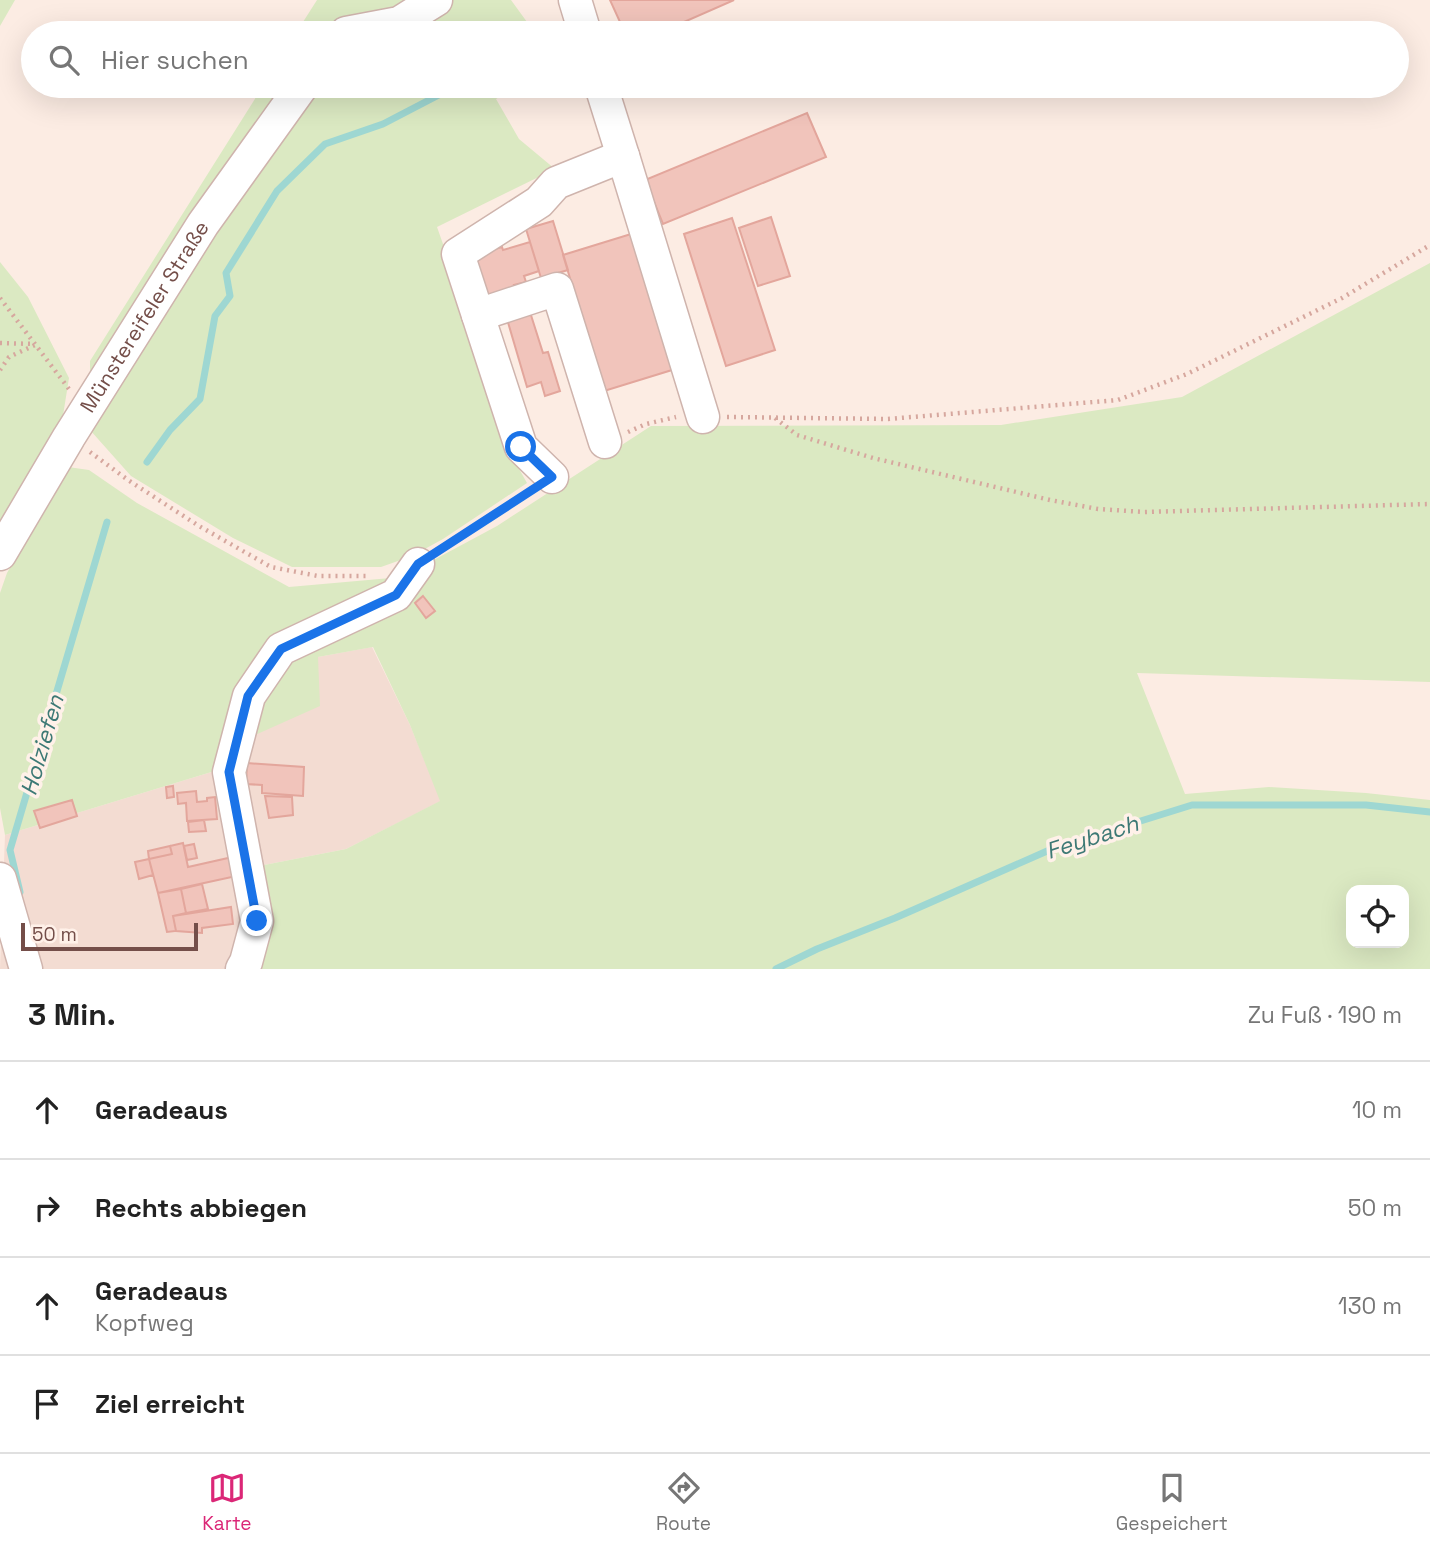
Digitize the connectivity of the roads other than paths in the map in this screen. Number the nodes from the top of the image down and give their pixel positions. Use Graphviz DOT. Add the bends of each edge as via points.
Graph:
graph roads {
  1 [pos="436,0"];
  2 [pos="575,0"];
  3 [pos="402,21"];
  4 [pos="581,21"];
  5 [pos="293,98"];
  6 [pos="605,98"];
  7 [pos="623,156"];
  8 [pos="478,315"];
  9 [pos="703,417"];
  10 [pos="605,442"];
  11 [pos="552,477"];
  12 [pos="0,554"];
  13 [pos="418,564"];
  14 [pos="0,879"];
  15 [pos="26,969"];
  16 [pos="242,969"];
  1 -- 3 [label="street"];
  2 -- 4 [label="street"];
  5 -- 12 [label="street, Münstereifeler Straße" via="203,224"];
  6 -- 7 [label="street"];
  7 -- 8 [label="street" via="556,183 539,202 458,254"];
  7 -- 9 [label="street"];
  8 -- 10 [label="street" via="557,289"];
  8 -- 11 [label="street" via="521,447"];
  13 -- 16 [label="street" via="396,595 281,649 248,696 229,772 257,921"];
  14 -- 15 [label="street"];
}
